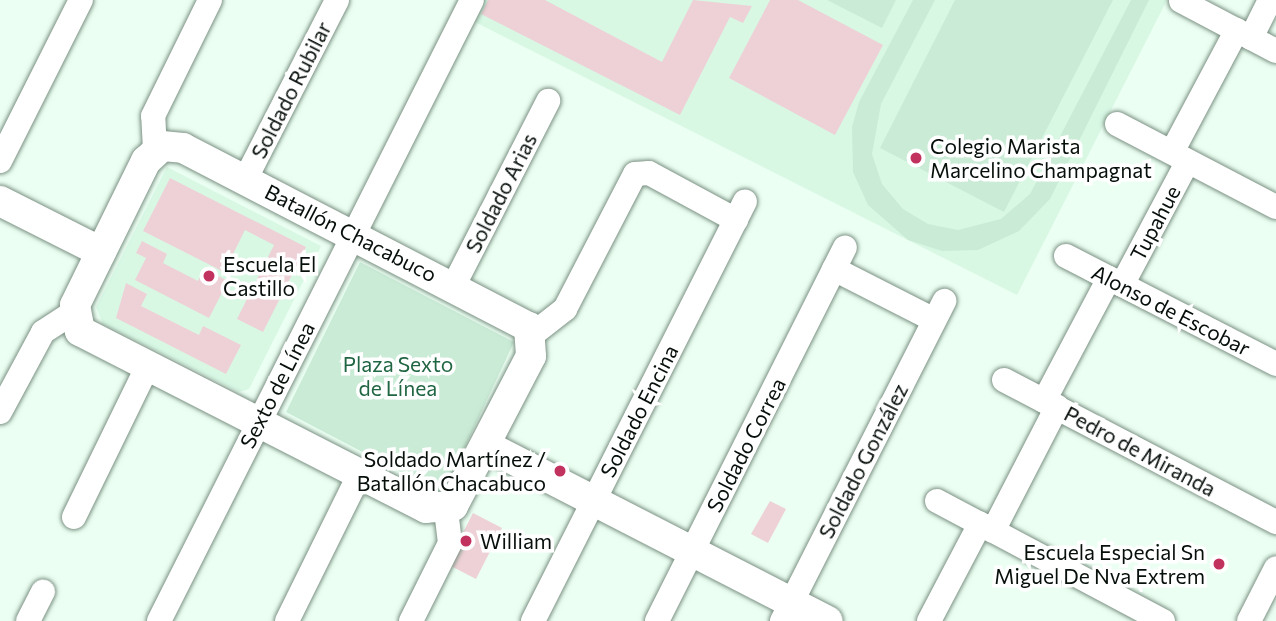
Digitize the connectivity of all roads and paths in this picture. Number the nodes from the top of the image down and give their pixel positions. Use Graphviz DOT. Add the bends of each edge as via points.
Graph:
graph roads {
  1 [pos="81,0"];
  2 [pos="210,0"];
  3 [pos="337,0"];
  4 [pos="472,0"];
  5 [pos="1270,0"];
  6 [pos="1181,1"];
  7 [pos="1244,34"];
  8 [pos="1276,51"];
  9 [pos="548,101"];
  10 [pos="1118,124"];
  11 [pos="155,150"];
  12 [pos="1180,157"];
  13 [pos="0,161"];
  14 [pos="245,180"];
  15 [pos="0,201"];
  16 [pos="1276,206"];
  17 [pos="353,234"];
  18 [pos="101,252"];
  19 [pos="1066,256"];
  20 [pos="1115,281"];
  21 [pos="454,285"];
  22 [pos="939,311"];
  23 [pos="74,312"];
  24 [pos="533,334"];
  25 [pos="1276,364"];
  26 [pos="147,367"];
  27 [pos="1004,380"];
  28 [pos="1051,404"];
  29 [pos="0,412"];
  30 [pos="257,423"];
  31 [pos="486,446"];
  32 [pos="359,475"];
  33 [pos="937,501"];
  34 [pos="594,502"];
  35 [pos="446,510"];
  36 [pos="74,517"];
  37 [pos="1276,522"];
  38 [pos="986,527"];
  39 [pos="692,552"];
  40 [pos="1276,569"];
  41 [pos="43,592"];
  42 [pos="787,612"];
  43 [pos="28,621"];
  44 [pos="159,621"];
  45 [pos="287,621"];
  46 [pos="411,621"];
  47 [pos="533,621"];
  48 [pos="657,621"];
  49 [pos="828,621"];
  50 [pos="929,621"];
  51 [pos="1163,621"];
  52 [pos="1249,621"];
  1 -- 13 [label="street"];
  2 -- 11 [label="street" via="153,116"];
  3 -- 14 [label="street, Soldado Rubilar"];
  4 -- 17 [label="street, Sexto de Línea"];
  5 -- 7 [label="street, Tupahue"];
  6 -- 7 [label="street"];
  7 -- 8 [label="street"];
  7 -- 12 [label="street, Tupahue"];
  9 -- 21 [label="street, Soldado Arias"];
  10 -- 12 [label="street"];
  11 -- 14 [label="street, Batallón Chacabuco" via="183,148"];
  11 -- 18 [label="street"];
  12 -- 16 [label="street"];
  12 -- 20 [label="street, Tupahue"];
  14 -- 17 [label="street, Batallón Chacabuco"];
  15 -- 18 [label="street"];
  17 -- 21 [label="street, Batallón Chacabuco"];
  17 -- 30 [label="street, Sexto de Línea"];
  18 -- 23 [label="street"];
  19 -- 20 [label="street, Alonso de Escobar"];
  20 -- 25 [label="street, Alonso de Escobar"];
  20 -- 28 [label="street, Tupahue"];
  21 -- 24 [label="street, Batallón Chacabuco" via="517,317"];
  22 -- 39 [label="street, Soldado Correa" via="840,258"];
  22 -- 42 [label="street, Soldado González"];
  23 -- 26 [label="street" via="85,336"];
  23 -- 29 [label="street" via="43,332"];
  24 -- 31 [label="street" via="531,356"];
  24 -- 34 [label="street, Soldado Encina" via="565,309 639,172 740,210"];
  26 -- 30 [label="street"];
  26 -- 36 [label="street"];
  27 -- 28 [label="street, Pedro de Miranda"];
  28 -- 37 [label="street, Pedro de Miranda"];
  28 -- 38 [label="street, Tupahue"];
  30 -- 32 [label="street"];
  30 -- 44 [label="street, Sexto de Línea"];
  31 -- 34 [label="street"];
  31 -- 35 [label="street" via="459,501"];
  32 -- 35 [label="street" via="426,508"];
  32 -- 45 [label="street"];
  33 -- 38 [label="street"];
  34 -- 39 [label="street"];
  34 -- 47 [label="street, Soldado Encina"];
  35 -- 46 [label="street" via="450,543"];
  38 -- 50 [label="street, Tupahue"];
  38 -- 51 [label="street"];
  39 -- 42 [label="street"];
  39 -- 48 [label="street, Soldado Correa"];
  40 -- 52 [label="street"];
  41 -- 43 [label="street"];
  42 -- 49 [label="street"];
}
